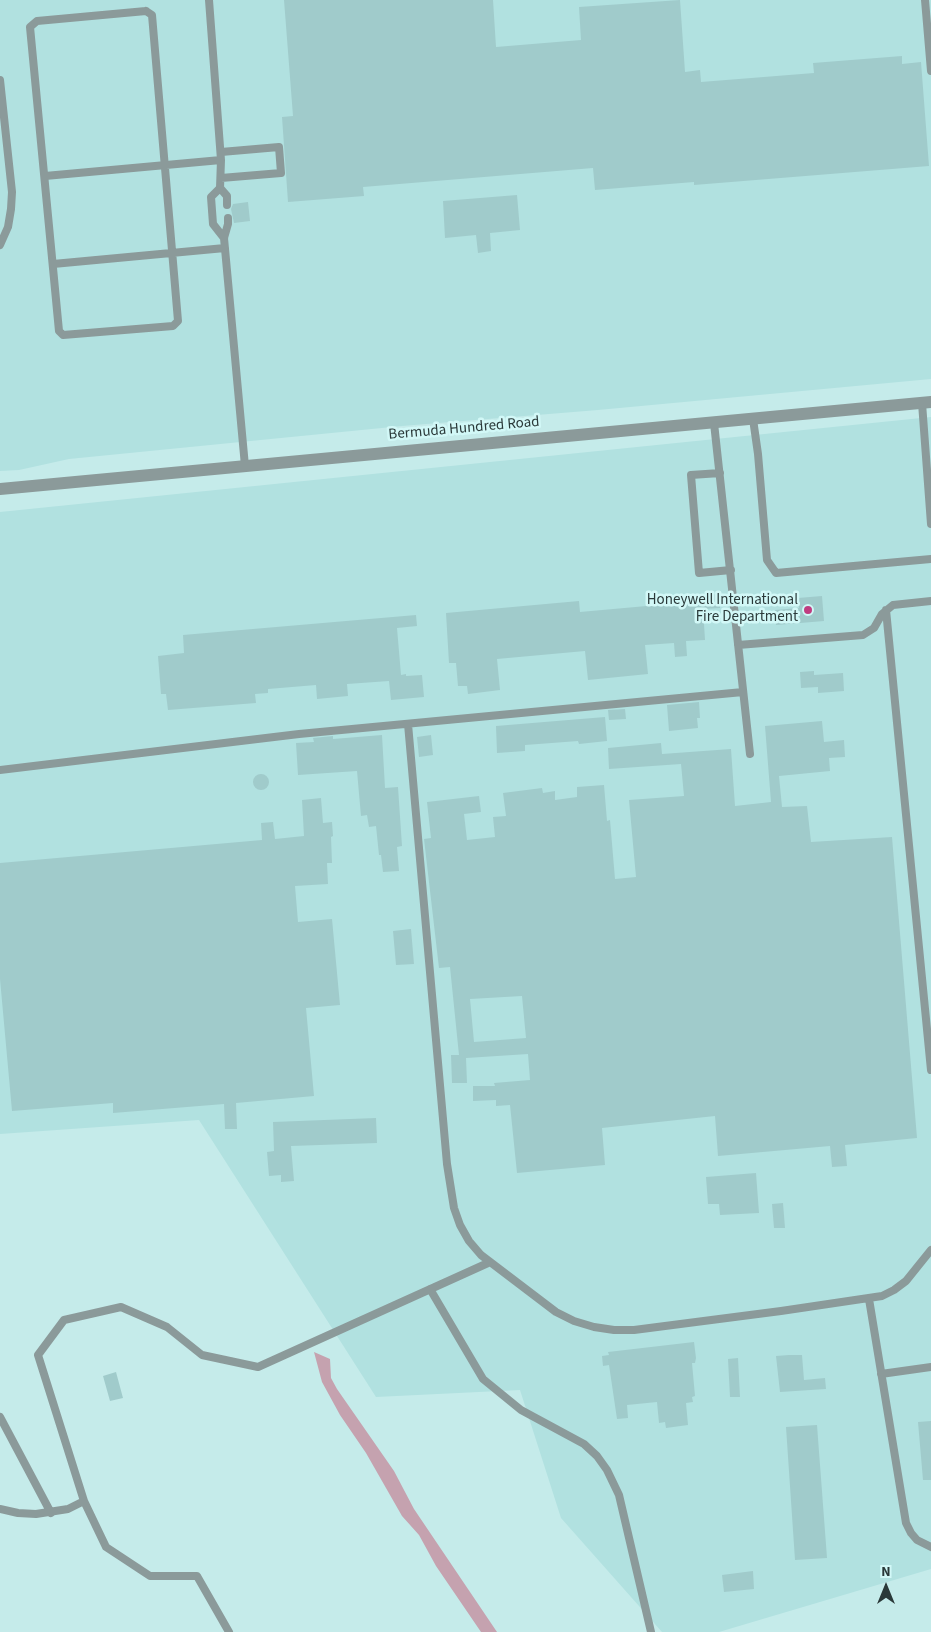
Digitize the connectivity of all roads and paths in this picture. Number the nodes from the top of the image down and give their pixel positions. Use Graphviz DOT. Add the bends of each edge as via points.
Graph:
graph roads {
  1 [pos="209,0"];
  2 [pos="925,0"];
  3 [pos="931,71"];
  4 [pos="0,80"];
  5 [pos="0,85"];
  6 [pos="221,156"];
  7 [pos="164,166"];
  8 [pos="45,176"];
  9 [pos="221,178"];
  10 [pos="220,188"];
  11 [pos="227,205"];
  12 [pos="228,218"];
  13 [pos="224,238"];
  14 [pos="0,245"];
  15 [pos="225,248"];
  16 [pos="172,253"];
  17 [pos="53,264"];
  18 [pos="926,402"];
  19 [pos="753,419"];
  20 [pos="714,423"];
  21 [pos="245,466"];
  22 [pos="720,473"];
  23 [pos="0,489"];
  24 [pos="931,524"];
  25 [pos="931,559"];
  26 [pos="731,570"];
  27 [pos="931,601"];
  28 [pos="886,610"];
  29 [pos="738,645"];
  30 [pos="743,692"];
  31 [pos="408,724"];
  32 [pos="750,754"];
  33 [pos="0,770"];
  34 [pos="931,1070"];
  35 [pos="931,1250"];
  36 [pos="488,1262"];
  37 [pos="430,1289"];
  38 [pos="869,1299"];
  39 [pos="931,1367"];
  40 [pos="881,1374"];
  41 [pos="0,1417"];
  42 [pos="84,1501"];
  43 [pos="0,1509"];
  44 [pos="51,1513"];
  45 [pos="931,1547"];
  46 [pos="229,1632"];
  47 [pos="651,1632"];
  1 -- 6 [label="lane"];
  2 -- 3 [label="lane"];
  4 -- 5 [label="lane"];
  5 -- 14 [label="lane" via="12,192 8,227"];
  6 -- 7 [label="lane"];
  6 -- 9 [label="lane"];
  6 -- 9 [label="lane" via="279,147 281,173"];
  7 -- 8 [label="lane"];
  7 -- 8 [label="lane" via="152,15 146,11 37,21 30,27"];
  7 -- 16 [label="lane"];
  8 -- 17 [label="lane"];
  9 -- 10 [label="lane"];
  10 -- 11 [label="lane" via="226,196"];
  10 -- 13 [label="lane" via="211,197 213,224"];
  12 -- 13 [label="lane"];
  13 -- 15 [label="lane"];
  15 -- 16 [label="lane"];
  15 -- 21 [label="lane"];
  16 -- 17 [label="lane"];
  16 -- 17 [label="lane" via="178,321 173,326 63,335 59,331"];
  18 -- 19 [label="street, Bermuda Hundred Road"];
  18 -- 24 [label="lane"];
  19 -- 20 [label="street, Bermuda Hundred Road"];
  19 -- 25 [label="lane" via="767,560 776,573"];
  20 -- 21 [label="street, Bermuda Hundred Road"];
  20 -- 22 [label="lane"];
  21 -- 23 [label="street, Bermuda Hundred Road"];
  22 -- 26 [label="lane"];
  22 -- 26 [label="lane" via="691,475 699,573"];
  26 -- 29 [label="lane"];
  27 -- 28 [label="lane" via="899,604"];
  28 -- 29 [label="lane" via="874,628 863,635"];
  28 -- 34 [label="lane"];
  29 -- 30 [label="lane"];
  30 -- 31 [label="lane"];
  30 -- 32 [label="lane"];
  31 -- 33 [label="lane"];
  31 -- 36 [label="lane" via="447,1164 460,1225"];
  35 -- 38 [label="lane" via="906,1281 882,1296"];
  36 -- 37 [label="lane"];
  36 -- 38 [label="lane" via="556,1312 574,1321 614,1330"];
  37 -- 42 [label="lane" via="258,1367 202,1355 167,1327 121,1307 64,1320 38,1355"];
  37 -- 47 [label="lane" via="483,1379 521,1410 584,1444 608,1470 618,1495"];
  38 -- 40 [label="lane"];
  39 -- 40 [label="lane"];
  40 -- 45 [label="lane" via="906,1523 917,1540"];
  41 -- 44 [label="lane"];
  42 -- 44 [label="lane"];
  42 -- 46 [label="lane" via="106,1547 150,1576 197,1576"];
  43 -- 44 [label="lane" via="18,1513"];
}
